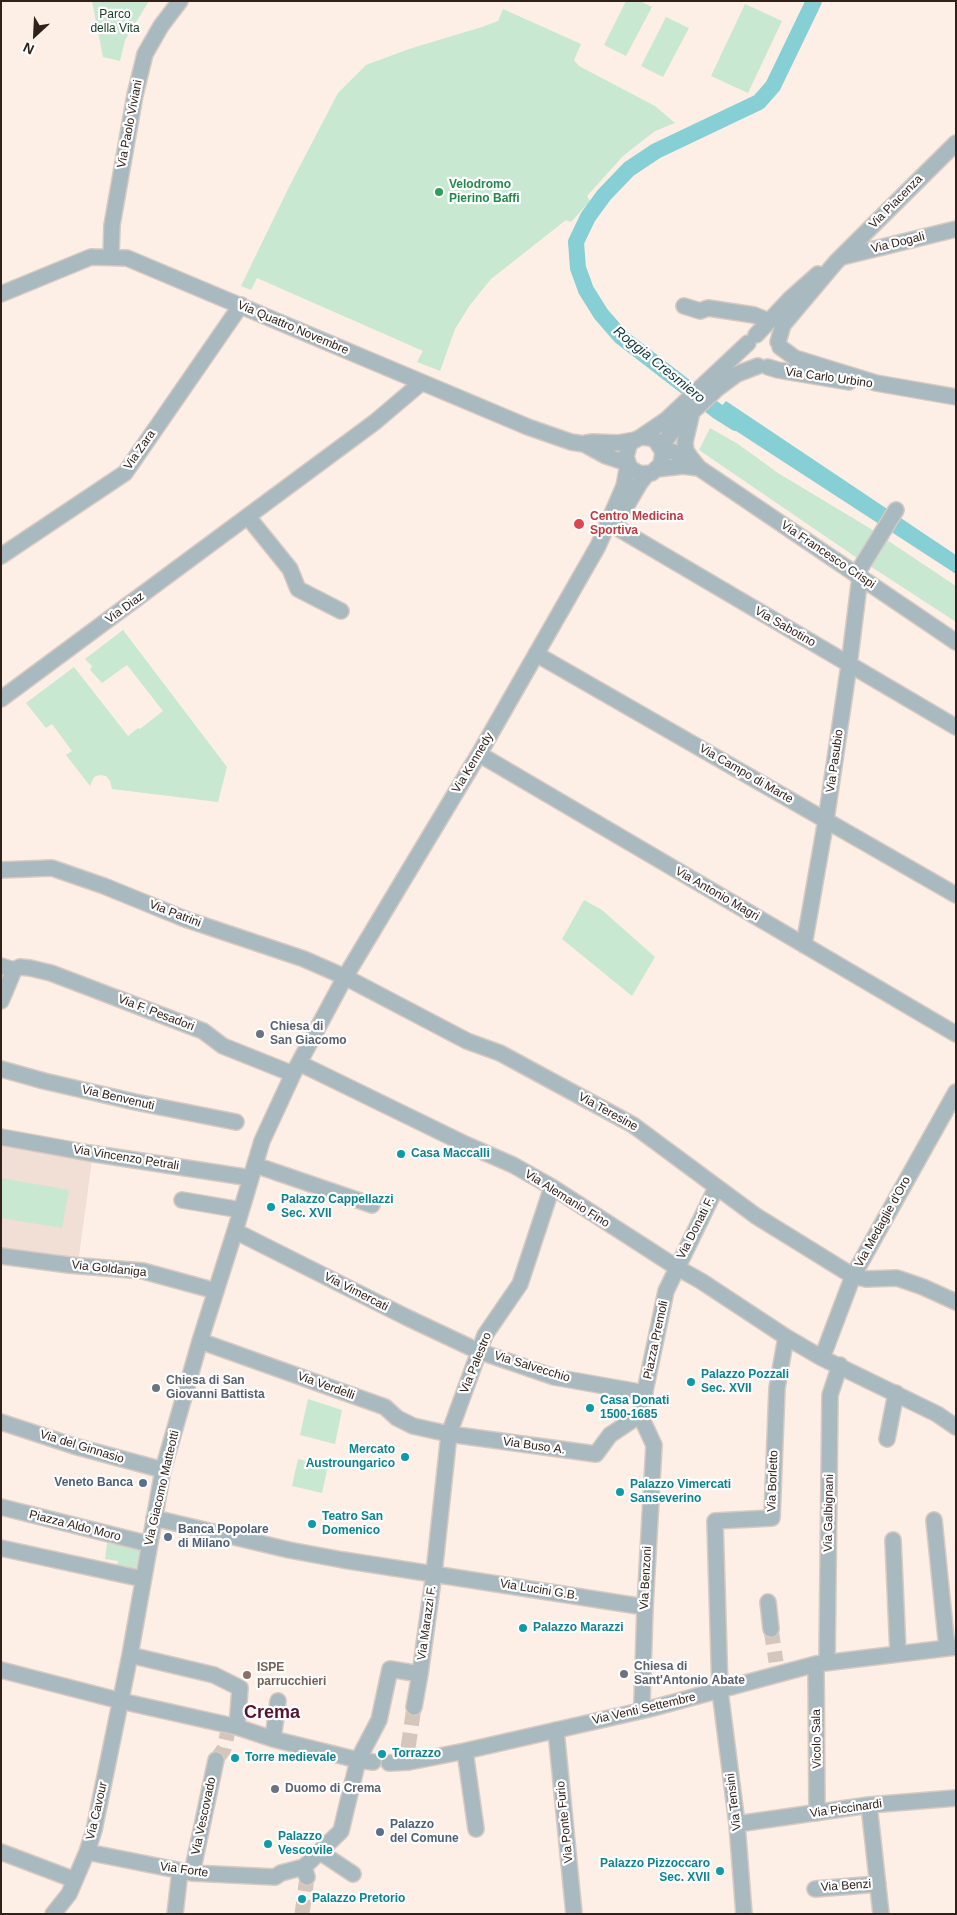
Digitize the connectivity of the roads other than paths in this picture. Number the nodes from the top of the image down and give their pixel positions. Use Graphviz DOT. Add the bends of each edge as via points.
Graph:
graph roads {
  1 [pos="180,1"];
  2 [pos="956,143"];
  3 [pos="956,229"];
  4 [pos="111,257"];
  5 [pos="838,260"];
  6 [pos="1,294"];
  7 [pos="241,305"];
  8 [pos="684,306"];
  9 [pos="768,322"];
  10 [pos="752,339"];
  11 [pos="779,344"];
  12 [pos="763,367"];
  13 [pos="421,383"];
  14 [pos="712,385"];
  15 [pos="891,386"];
  16 [pos="956,397"];
  17 [pos="686,410"];
  18 [pos="638,439"];
  19 [pos="584,444"];
  20 [pos="661,447"];
  21 [pos="628,463"];
  22 [pos="695,463"];
  23 [pos="652,472"];
  24 [pos="896,510"];
  25 [pos="248,517"];
  26 [pos="614,526"];
  27 [pos="598,546"];
  28 [pos="1,556"];
  29 [pos="858,576"];
  30 [pos="341,611"];
  31 [pos="956,642"];
  32 [pos="536,654"];
  33 [pos="849,665"];
  34 [pos="1,699"];
  35 [pos="956,727"];
  36 [pos="479,754"];
  37 [pos="826,820"];
  38 [pos="1,870"];
  39 [pos="956,895"];
  40 [pos="804,945"];
  41 [pos="8,968"];
  42 [pos="345,977"];
  43 [pos="1,1001"];
  44 [pos="956,1034"];
  45 [pos="296,1068"];
  46 [pos="1,1069"];
  47 [pos="956,1092"];
  48 [pos="236,1122"];
  49 [pos="1,1137"];
  50 [pos="253,1172"];
  51 [pos="552,1187"];
  52 [pos="716,1188"];
  53 [pos="182,1200"];
  54 [pos="372,1204"];
  55 [pos="241,1210"];
  56 [pos="235,1231"];
  57 [pos="1,1256"];
  58 [pos="676,1267"];
  59 [pos="854,1276"];
  60 [pos="216,1291"];
  61 [pos="956,1302"];
  62 [pos="786,1337"];
  63 [pos="200,1341"];
  64 [pos="478,1351"];
  65 [pos="822,1358"];
  66 [pos="840,1365"];
  67 [pos="645,1393"];
  68 [pos="896,1393"];
  69 [pos="640,1415"];
  70 [pos="1,1422"];
  71 [pos="956,1427"];
  72 [pos="449,1434"];
  73 [pos="887,1439"];
  74 [pos="163,1470"];
  75 [pos="442,1490"];
  76 [pos="1,1507"];
  77 [pos="154,1518"];
  78 [pos="934,1520"];
  79 [pos="893,1540"];
  80 [pos="149,1544"];
  81 [pos="1,1548"];
  82 [pos="434,1573"];
  83 [pos="143,1579"];
  84 [pos="768,1602"];
  85 [pos="645,1606"];
  86 [pos="771,1629"];
  87 [pos="951,1648"];
  88 [pos="898,1653"];
  89 [pos="130,1655"];
  90 [pos="821,1663"];
  91 [pos="1,1670"];
  92 [pos="420,1674"];
  93 [pos="720,1691"];
  94 [pos="121,1701"];
  95 [pos="278,1701"];
  96 [pos="414,1706"];
  97 [pos="649,1709"];
  98 [pos="233,1727"];
  99 [pos="556,1730"];
  100 [pos="273,1739"];
  101 [pos="465,1751"];
  102 [pos="216,1760"];
  103 [pos="358,1760"];
  104 [pos="373,1762"];
  105 [pos="389,1763"];
  106 [pos="956,1798"];
  107 [pos="869,1804"];
  108 [pos="817,1814"];
  109 [pos="737,1824"];
  110 [pos="476,1829"];
  111 [pos="1,1852"];
  112 [pos="87,1852"];
  113 [pos="320,1852"];
  114 [pos="186,1872"];
  115 [pos="353,1874"];
  116 [pos="75,1880"];
  117 [pos="878,1884"];
  118 [pos="815,1888"];
  119 [pos="53,1914"];
  120 [pos="175,1914"];
  121 [pos="574,1914"];
  122 [pos="744,1914"];
  123 [pos="881,1914"];
  1 -- 4 [label="street, Via Paolo Viviani" via="145,54 112,225"];
  2 -- 5 [label="street, Via Piacenza"];
  3 -- 5 [label="street, Via Dogali"];
  4 -- 6 [label="street, Via Quattro Novembre" via="85,259"];
  4 -- 7 [label="street, Via Quattro Novembre" via="127,258"];
  5 -- 9 [label="street, Via Piacenza" via="807,283"];
  5 -- 11 [label="street, Via Piacenza" via="783,324"];
  7 -- 13 [label="street, Via Quattro Novembre"];
  7 -- 28 [label="street, Via Zara" via="125,473"];
  8 -- 9 [label="street" via="700,311 708,308 754,315"];
  9 -- 10 [label="street, Via Piacenza"];
  10 -- 11 [label="street" via="767,334"];
  10 -- 12 [label="street" via="747,354 749,359"];
  10 -- 14 [label="street, Via Piacenza"];
  11 -- 12 [label="street" via="778,360"];
  11 -- 15 [label="street, Via Carlo Urbino" via="795,358"];
  12 -- 14 [label="street"];
  12 -- 15 [label="street, Via Carlo Urbino" via="847,382"];
  13 -- 19 [label="street, Via Quattro Novembre" via="528,427"];
  13 -- 25 [label="street, Via Diaz" via="387,413"];
  14 -- 17 [label="street"];
  15 -- 16 [label="street, Via Carlo Urbino"];
  17 -- 18 [label="street"];
  17 -- 20 [label="street"];
  17 -- 22 [label="street" via="686,451"];
  18 -- 19 [label="street, Via Quattro Novembre"];
  18 -- 20 [label="street" via="650,438"];
  18 -- 21 [label="street" via="626,451"];
  19 -- 21 [label="street, Via Quattro Novembre"];
  20 -- 22 [label="street, Via Francesco Crispi"];
  20 -- 23 [label="street" via="663,458"];
  21 -- 23 [label="street" via="635,472"];
  21 -- 27 [label="street, Via Kennedy" via="624,486"];
  22 -- 23 [label="street"];
  22 -- 29 [label="street, Via Francesco Crispi"];
  23 -- 26 [label="street, Via Kennedy" via="640,483"];
  24 -- 29 [label="street"];
  25 -- 30 [label="street" via="290,569 298,589"];
  25 -- 34 [label="street, Via Diaz"];
  26 -- 27 [label="street, Via Kennedy"];
  26 -- 33 [label="street, Via Sabotino"];
  27 -- 32 [label="street, Via Kennedy"];
  29 -- 31 [label="street, Via Francesco Crispi"];
  29 -- 33 [label="street, Via Pasubio"];
  32 -- 36 [label="street, Via Kennedy"];
  32 -- 37 [label="street, Via Campo di Marte"];
  33 -- 35 [label="street, Via Sabotino"];
  33 -- 37 [label="street, Via Pasubio"];
  36 -- 40 [label="street, Via Antonio Magri"];
  36 -- 42 [label="street, Via Kennedy"];
  37 -- 39 [label="street, Via Campo di Marte"];
  37 -- 40 [label="street, Via Pasubio"];
  38 -- 42 [label="street, Via Patrini" via="52,868 185,919 304,959"];
  40 -- 44 [label="street, Via Antonio Magri"];
  41 -- 43 [label="street"];
  41 -- 45 [label="street, Via F. Pesadori" via="30,968 51,973 203,1031 223,1046"];
  42 -- 45 [label="street, Via Kennedy"];
  42 -- 52 [label="street, Via Teresine" via="633,1125"];
  45 -- 50 [label="street, Via Giacomo Matteotti" via="262,1141"];
  45 -- 51 [label="street, Via Alemanio Fino" via="513,1165"];
  46 -- 48 [label="street, Via Benvenuti" via="135,1102"];
  47 -- 59 [label="street, Via Medaglie d'Oro"];
  49 -- 50 [label="street, Via Vincenzo Petrali" via="89,1153"];
  50 -- 54 [label="street"];
  50 -- 55 [label="street, Via Giacomo Matteotti"];
  51 -- 58 [label="street, Via Alemanio Fino"];
  51 -- 64 [label="street, Via Palestro" via="520,1284 485,1335"];
  52 -- 58 [label="street, Via Donati F."];
  52 -- 59 [label="street, Via Teresine"];
  53 -- 55 [label="street"];
  55 -- 56 [label="street, Via Giacomo Matteotti"];
  56 -- 60 [label="street, Via Giacomo Matteotti"];
  56 -- 64 [label="street, Via Vimercati"];
  57 -- 60 [label="street, Via Goldaniga" via="143,1271"];
  58 -- 62 [label="street, Via Alemanio Fino"];
  58 -- 67 [label="street, Piazza Premoli" via="666,1291"];
  59 -- 61 [label="street" via="897,1278"];
  59 -- 65 [label="street, Via Medaglie d'Oro"];
  60 -- 63 [label="street, Via Giacomo Matteotti"];
  62 -- 65 [label="street, Via Alemanio Fino"];
  62 -- 93 [label="street, Via Borletto" via="777,1388 772,1518 715,1521"];
  63 -- 72 [label="street, Via Verdelli" via="385,1407 413,1426"];
  63 -- 74 [label="street, Via Giacomo Matteotti"];
  64 -- 67 [label="street, Via Salvecchio" via="554,1377"];
  64 -- 72 [label="street, Via Palestro"];
  65 -- 66 [label="street, Via Alemanio Fino"];
  66 -- 68 [label="street, Via Alemanio Fino"];
  66 -- 90 [label="street, Via Galbignani" via="830,1395"];
  67 -- 69 [label="street, Piazza Premoli"];
  68 -- 71 [label="street, Via Alemanio Fino"];
  68 -- 73 [label="street"];
  69 -- 72 [label="street, Via Buso A." via="610,1435 596,1454"];
  69 -- 85 [label="street, Via Benzoni" via="654,1444"];
  70 -- 74 [label="street, Via del Ginnasio"];
  72 -- 75 [label="street, Via Palestro"];
  74 -- 77 [label="street, Via Giacomo Matteotti"];
  75 -- 82 [label="street, Via Marazzi F."];
  76 -- 80 [label="street, Piazza Aldo Moro"];
  77 -- 80 [label="street, Via Giacomo Matteotti"];
  77 -- 82 [label="street, Via Lucini G.B." via="304,1553"];
  78 -- 87 [label="street, Via Venti Settembre"];
  79 -- 88 [label="street"];
  80 -- 83 [label="street, Via Giacomo Matteotti"];
  81 -- 83 [label="street"];
  82 -- 85 [label="street, Via Lucini G.B."];
  82 -- 92 [label="street, Via Marazzi F."];
  83 -- 89 [label="street, Via Giacomo Matteotti"];
  84 -- 86 [label="street"];
  85 -- 97 [label="street, Via Benzoni" via="642,1703"];
  87 -- 88 [label="street, Via Venti Settembre"];
  88 -- 90 [label="street, Via Venti Settembre"];
  89 -- 94 [label="street, Via Giacomo Matteotti"];
  89 -- 98 [label="street" via="214,1675 240,1688"];
  90 -- 93 [label="street, Via Venti Settembre" via="775,1668"];
  90 -- 108 [label="street, Vicolo Sala"];
  91 -- 94 [label="street"];
  92 -- 96 [label="street, Via Marazzi F."];
  92 -- 103 [label="street, Via Marazzi F." via="390,1669 379,1720"];
  93 -- 97 [label="street, Via Venti Settembre"];
  93 -- 109 [label="street, Via Tensini"];
  94 -- 98 [label="street"];
  94 -- 112 [label="street, Via Cavour"];
  95 -- 100 [label="street"];
  97 -- 99 [label="street, Via Venti Settembre"];
  98 -- 100 [label="street"];
  99 -- 101 [label="street, Via Venti Settembre"];
  99 -- 121 [label="street, Via Ponte Furio"];
  100 -- 103 [label="street"];
  101 -- 105 [label="street, Via Venti Settembre" via="409,1755"];
  101 -- 110 [label="street"];
  102 -- 114 [label="street, Via Vescovado"];
  103 -- 104 [label="street"];
  103 -- 113 [label="street" via="341,1831"];
  106 -- 107 [label="street, Via Piccinardi"];
  107 -- 108 [label="street, Via Piccinardi"];
  107 -- 117 [label="street, Via Benzi"];
  108 -- 109 [label="street, Via Piccinardi"];
  109 -- 122 [label="street, Via Tensini"];
  111 -- 116 [label="street"];
  112 -- 114 [label="street, Via Forte"];
  112 -- 116 [label="street, Via Cavour"];
  113 -- 114 [label="street, Via Forte" via="305,1873 280,1873 274,1877"];
  113 -- 115 [label="street"];
  114 -- 120 [label="street, Via Vescovado"];
  116 -- 119 [label="street, Via Cavour" via="69,1894"];
  117 -- 118 [label="street, Via Benzi"];
  117 -- 123 [label="street, Via Benzi"];
}
